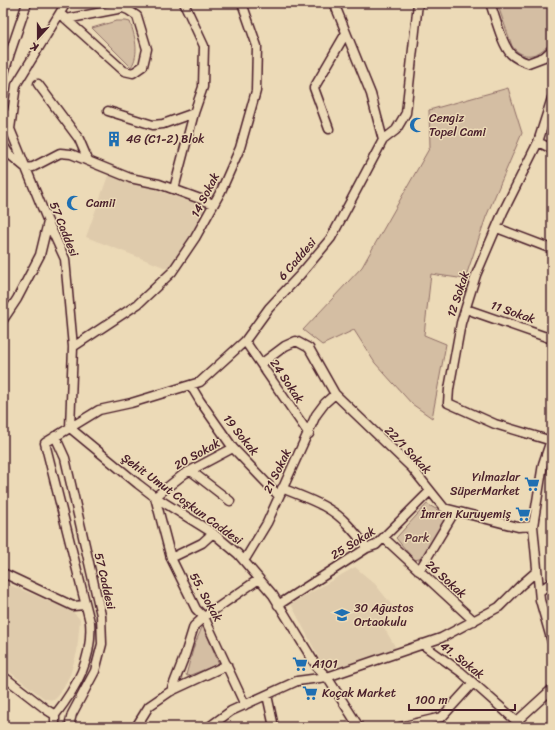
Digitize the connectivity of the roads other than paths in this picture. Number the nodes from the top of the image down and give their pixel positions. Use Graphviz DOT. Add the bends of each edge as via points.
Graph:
graph roads {
  1 [pos="27,3"];
  2 [pos="66,3"];
  3 [pos="184,3"];
  4 [pos="242,3"];
  5 [pos="334,3"];
  6 [pos="418,3"];
  7 [pos="490,3"];
  8 [pos="63,16"];
  9 [pos="346,33"];
  10 [pos="552,50"];
  11 [pos="3,77"];
  12 [pos="38,84"];
  13 [pos="552,98"];
  14 [pos="3,108"];
  15 [pos="108,111"];
  16 [pos="194,113"];
  17 [pos="10,129"];
  18 [pos="329,129"];
  19 [pos="384,140"];
  20 [pos="538,142"];
  21 [pos="3,145"];
  22 [pos="552,149"];
  23 [pos="88,160"];
  24 [pos="26,168"];
  25 [pos="174,189"];
  26 [pos="214,204"];
  27 [pos="48,222"];
  28 [pos="497,228"];
  29 [pos="552,249"];
  30 [pos="466,309"];
  31 [pos="3,320"];
  32 [pos="552,339"];
  33 [pos="245,341"];
  34 [pos="73,347"];
  35 [pos="261,364"];
  36 [pos="191,386"];
  37 [pos="336,394"];
  38 [pos="70,428"];
  39 [pos="309,434"];
  40 [pos="55,436"];
  41 [pos="552,439"];
  42 [pos="233,448"];
  43 [pos="191,471"];
  44 [pos="430,491"];
  45 [pos="280,492"];
  46 [pos="155,497"];
  47 [pos="230,501"];
  48 [pos="455,511"];
  49 [pos="533,526"];
  50 [pos="213,533"];
  51 [pos="384,538"];
  52 [pos="367,548"];
  53 [pos="171,558"];
  54 [pos="244,561"];
  55 [pos="419,571"];
  56 [pos="537,571"];
  57 [pos="3,573"];
  58 [pos="259,579"];
  59 [pos="552,582"];
  60 [pos="540,590"];
  61 [pos="85,605"];
  62 [pos="278,605"];
  63 [pos="204,617"];
  64 [pos="474,621"];
  65 [pos="552,642"];
  66 [pos="422,644"];
  67 [pos="227,665"];
  68 [pos="3,676"];
  69 [pos="326,677"];
  70 [pos="473,683"];
  71 [pos="552,689"];
  72 [pos="171,691"];
  73 [pos="267,695"];
  74 [pos="245,705"];
  75 [pos="55,715"];
  76 [pos="518,725"];
  77 [pos="55,727"];
  78 [pos="72,727"];
  79 [pos="136,727"];
  80 [pos="209,727"];
  81 [pos="274,727"];
  82 [pos="358,727"];
  83 [pos="400,727"];
  1 -- 11 [label="street"];
  2 -- 8 [label="street"];
  3 -- 16 [label="street" via="204,46 202,87"];
  4 -- 26 [label="street, 14 Sokak" via="257,46 256,91 240,148"];
  5 -- 9 [label="street"];
  6 -- 19 [label="street, 6 Caddesi" via="406,113 396,130"];
  7 -- 10 [label="street" via="505,45 519,60 528,63 544,57"];
  8 -- 8 [label="street" via="124,71 133,73 143,66 147,49 143,34 137,16 128,10 123,8"];
  8 -- 17 [label="street" via="16,86"];
  9 -- 18 [label="street" via="314,88"];
  9 -- 19 [label="street" via="371,94"];
  12 -- 23 [label="street" via="79,139"];
  13 -- 20 [label="street, 12 Sokak"];
  14 -- 17 [label="street, 57 Caddesi"];
  15 -- 16 [label="street" via="154,125"];
  16 -- 25 [label="street"];
  17 -- 24 [label="street, 57 Caddesi"];
  19 -- 33 [label="street, 6 Caddesi" via="331,238 269,308"];
  20 -- 22 [label="street"];
  20 -- 28 [label="street, 12 Sokak"];
  21 -- 24 [label="street" via="9,154"];
  23 -- 24 [label="street" via="60,153"];
  23 -- 25 [label="street" via="130,178"];
  24 -- 27 [label="street, 57 Caddesi"];
  25 -- 26 [label="street"];
  26 -- 34 [label="street, 14 Sokak" via="172,272 138,304"];
  27 -- 31 [label="street" via="40,255"];
  27 -- 34 [label="street, 57 Caddesi" via="65,259"];
  28 -- 29 [label="street"];
  28 -- 30 [label="street, 12 Sokak" via="476,275"];
  30 -- 32 [label="street, 11 Sokak"];
  30 -- 41 [label="street, 12 Sokak" via="461,323 448,403 495,424"];
  33 -- 35 [label="street, 24 Sokak"];
  33 -- 36 [label="street, 6 Caddesi" via="200,382"];
  34 -- 38 [label="street, 57 Caddesi"];
  35 -- 37 [label="street, 22/1 Sokak" via="296,341 309,348"];
  35 -- 39 [label="street, 24 Sokak"];
  36 -- 38 [label="street, 6 Caddesi" via="99,410"];
  36 -- 42 [label="street, 19 Sokak"];
  37 -- 39 [label="street, 21 Sokak" via="316,415"];
  37 -- 44 [label="street, 22/1 Sokak" via="412,468"];
  38 -- 40 [label="street"];
  38 -- 46 [label="street, Şehit Umut Coşkun Caddesi"];
  39 -- 45 [label="street, 21 Sokak"];
  40 -- 61 [label="street, 57 Caddesi" via="45,443"];
  40 -- 78 [label="street, 57 Caddesi" via="65,458 101,615 102,644 95,671 72,714"];
  41 -- 49 [label="street" via="543,464"];
  42 -- 43 [label="street, 20 Sokak"];
  42 -- 45 [label="street, 19 Sokak"];
  43 -- 46 [label="street, 20 Sokak"];
  43 -- 47 [label="street"];
  44 -- 48 [label="street, 22/1 Sokak" via="444,508"];
  44 -- 51 [label="street, 25 Sokak"];
  45 -- 52 [label="street" via="316,502 336,514"];
  45 -- 54 [label="street, 21 Sokak"];
  46 -- 50 [label="street, Şehit Umut Coşkun Caddesi"];
  46 -- 53 [label="street, 55. Sokak"];
  48 -- 49 [label="street, 22/1 Sokak" via="518,527"];
  48 -- 55 [label="street"];
  49 -- 56 [label="street"];
  50 -- 53 [label="street" via="202,543"];
  50 -- 54 [label="street, Şehit Umut Coşkun Caddesi"];
  51 -- 52 [label="street, 25 Sokak"];
  51 -- 55 [label="street, 26 Sokak"];
  52 -- 62 [label="street, 25 Sokak"];
  53 -- 63 [label="street, 55. Sokak" via="196,609"];
  54 -- 58 [label="street, Şehit Umut Coşkun Caddesi"];
  55 -- 64 [label="street, 26 Sokak"];
  56 -- 60 [label="street"];
  56 -- 64 [label="street" via="499,607"];
  57 -- 61 [label="street" via="73,606"];
  58 -- 62 [label="street, Şehit Umut Coşkun Caddesi"];
  58 -- 63 [label="street"];
  59 -- 60 [label="street"];
  60 -- 65 [label="street" via="540,600"];
  61 -- 75 [label="street, 57 Caddesi" via="90,630 86,662 80,678"];
  62 -- 69 [label="street, Şehit Umut Coşkun Caddesi"];
  63 -- 67 [label="street, 55. Sokak"];
  63 -- 72 [label="street" via="194,626"];
  64 -- 66 [label="street" via="441,638"];
  66 -- 69 [label="street"];
  66 -- 70 [label="street, 41. Sokak"];
  67 -- 72 [label="street"];
  67 -- 74 [label="street, 55. Sokak"];
  68 -- 75 [label="street"];
  69 -- 73 [label="street" via="297,681"];
  69 -- 82 [label="street, Şehit Umut Coşkun Caddesi"];
  70 -- 76 [label="street, 41. Sokak"];
  70 -- 83 [label="street" via="442,716"];
  71 -- 76 [label="street"];
  72 -- 79 [label="street" via="149,706"];
  73 -- 74 [label="street"];
  73 -- 81 [label="street"];
  74 -- 80 [label="street" via="231,711"];
  75 -- 77 [label="street"];
}
